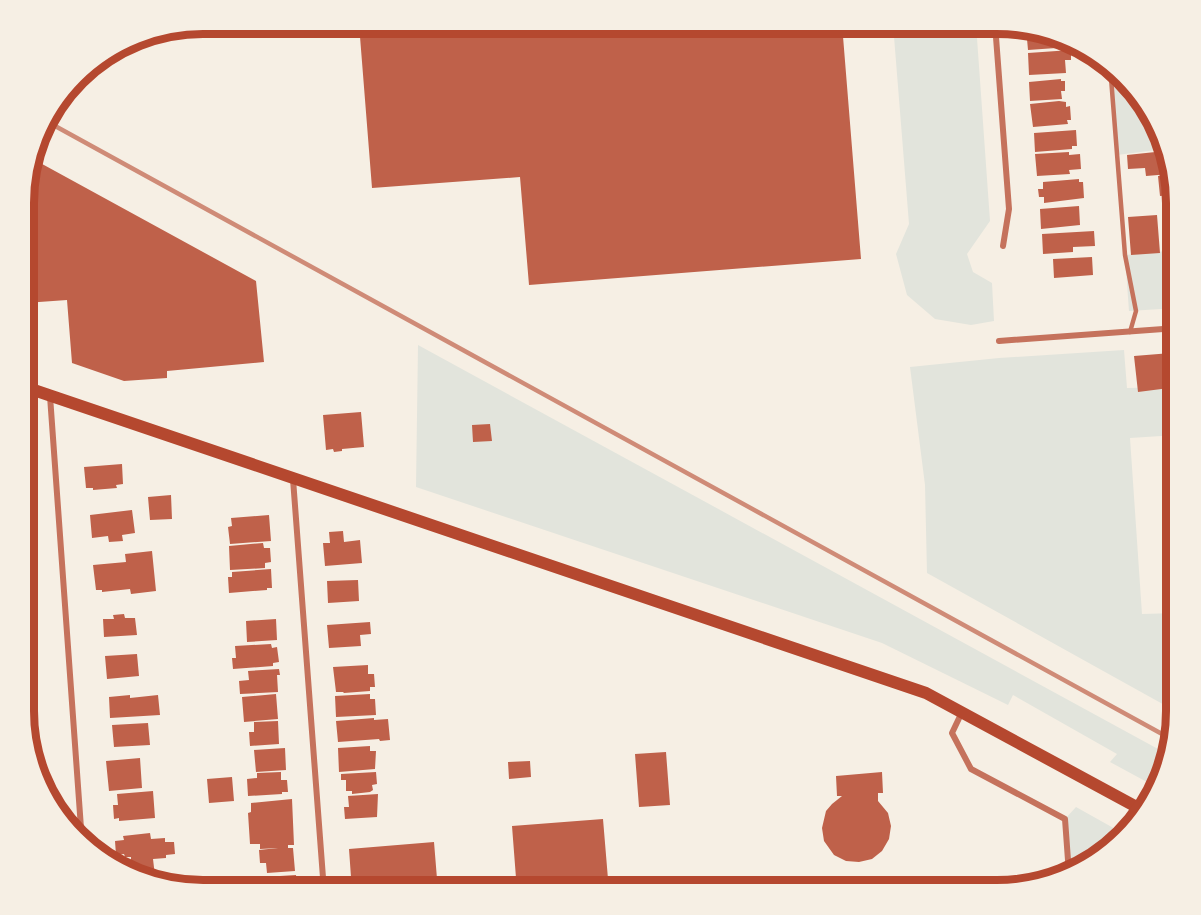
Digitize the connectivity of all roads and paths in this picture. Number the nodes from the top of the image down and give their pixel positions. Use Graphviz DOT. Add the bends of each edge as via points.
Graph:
graph roads {
  1 [pos="995,35"];
  2 [pos="1111,78"];
  3 [pos="1003,246"];
  4 [pos="1166,329"];
  5 [pos="1130,332"];
  6 [pos="999,341"];
  7 [pos="34,390"];
  8 [pos="50,396"];
  9 [pos="292,479"];
  10 [pos="962,712"];
  11 [pos="1137,807"];
  12 [pos="81,828"];
  13 [pos="1068,865"];
  14 [pos="323,880"];
  1 -- 3 [label="street" via="1009,209"];
  2 -- 5 [label="lane" via="1125,255 1136,311"];
  4 -- 5 [label="street"];
  5 -- 6 [label="street"];
  7 -- 8 [label="main road"];
  8 -- 9 [label="main road"];
  8 -- 12 [label="street"];
  9 -- 10 [label="main road" via="926,693"];
  9 -- 14 [label="street"];
  10 -- 11 [label="main road"];
  10 -- 13 [label="street" via="952,734 971,770 1065,819"];
}
